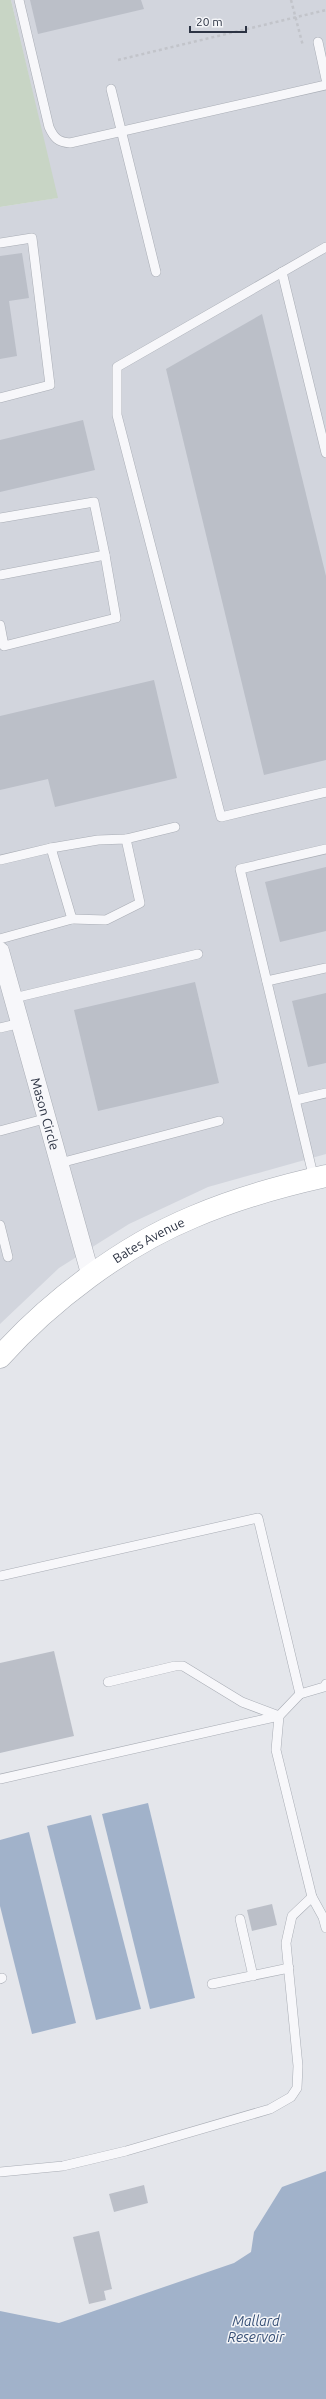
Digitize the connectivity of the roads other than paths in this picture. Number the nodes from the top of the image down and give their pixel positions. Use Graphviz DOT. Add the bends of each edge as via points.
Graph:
graph roads {
  1 [pos="19,0"];
  2 [pos="318,42"];
  3 [pos="326,79"];
  4 [pos="326,85"];
  5 [pos="111,89"];
  6 [pos="121,132"];
  7 [pos="0,243"];
  8 [pos="326,247"];
  9 [pos="156,272"];
  10 [pos="282,272"];
  11 [pos="0,398"];
  12 [pos="326,453"];
  13 [pos="0,518"];
  14 [pos="105,555"];
  15 [pos="0,575"];
  16 [pos="0,626"];
  17 [pos="326,792"];
  18 [pos="175,827"];
  19 [pos="126,839"];
  20 [pos="51,848"];
  21 [pos="326,849"];
  22 [pos="0,860"];
  23 [pos="72,918"];
  24 [pos="0,939"];
  25 [pos="0,951"];
  26 [pos="198,954"];
  27 [pos="326,968"];
  28 [pos="267,981"];
  29 [pos="14,998"];
  30 [pos="21,1023"];
  31 [pos="0,1028"];
  32 [pos="326,1093"];
  33 [pos="296,1100"];
  34 [pos="48,1118"];
  35 [pos="219,1121"];
  36 [pos="0,1131"];
  37 [pos="60,1163"];
  38 [pos="320,1177"];
  39 [pos="0,1226"];
  40 [pos="8,1257"];
  41 [pos="91,1277"];
  42 [pos="0,1357"];
  43 [pos="0,1576"];
  44 [pos="108,1682"];
  45 [pos="325,1686"];
  46 [pos="300,1694"];
  47 [pos="279,1716"];
  48 [pos="0,1779"];
  49 [pos="312,1897"];
  50 [pos="240,1919"];
  51 [pos="326,1928"];
  52 [pos="289,1968"];
  53 [pos="253,1976"];
  54 [pos="212,1984"];
  55 [pos="0,2172"];
  1 -- 6 [label="lane" via="53,136 60,142 70,143"];
  2 -- 3 [label="lane"];
  4 -- 6 [label="lane"];
  5 -- 6 [label="lane"];
  6 -- 9 [label="lane"];
  7 -- 11 [label="lane" via="32,238 50,385"];
  8 -- 10 [label="lane"];
  10 -- 12 [label="lane"];
  10 -- 17 [label="lane" via="117,367 117,414 222,817"];
  13 -- 14 [label="lane" via="94,502"];
  14 -- 15 [label="lane"];
  14 -- 16 [label="lane" via="116,618 4,646"];
  18 -- 19 [label="lane"];
  19 -- 20 [label="lane" via="98,840"];
  19 -- 23 [label="lane" via="140,903 106,920"];
  20 -- 22 [label="lane"];
  20 -- 23 [label="lane"];
  21 -- 28 [label="lane" via="240,869"];
  23 -- 24 [label="lane"];
  25 -- 29 [label="street, Mason Circle"];
  26 -- 29 [label="lane"];
  27 -- 28 [label="lane"];
  28 -- 33 [label="lane"];
  29 -- 30 [label="street, Mason Circle"];
  30 -- 31 [label="lane"];
  30 -- 34 [label="street, Mason Circle"];
  32 -- 33 [label="lane"];
  33 -- 38 [label="lane"];
  34 -- 36 [label="lane"];
  34 -- 37 [label="street, Mason Circle"];
  35 -- 37 [label="lane"];
  37 -- 41 [label="street, Mason Circle"];
  38 -- 41 [label="street, Bates Avenue" via="274,1189 193,1217 143,1242"];
  39 -- 40 [label="lane"];
  41 -- 42 [label="street, Bates Avenue" via="27,1327"];
  43 -- 46 [label="lane" via="258,1518"];
  44 -- 47 [label="lane" via="184,1666 242,1702"];
  45 -- 46 [label="lane"];
  46 -- 47 [label="lane"];
  47 -- 48 [label="lane"];
  47 -- 49 [label="lane" via="276,1750"];
  49 -- 51 [label="lane" via="324,1917"];
  49 -- 52 [label="lane" via="292,1916 286,1942"];
  50 -- 53 [label="lane"];
  52 -- 53 [label="lane"];
  52 -- 55 [label="lane" via="299,2078 297,2088 291,2097 270,2109 126,2151 63,2166"];
  53 -- 54 [label="lane"];
}
